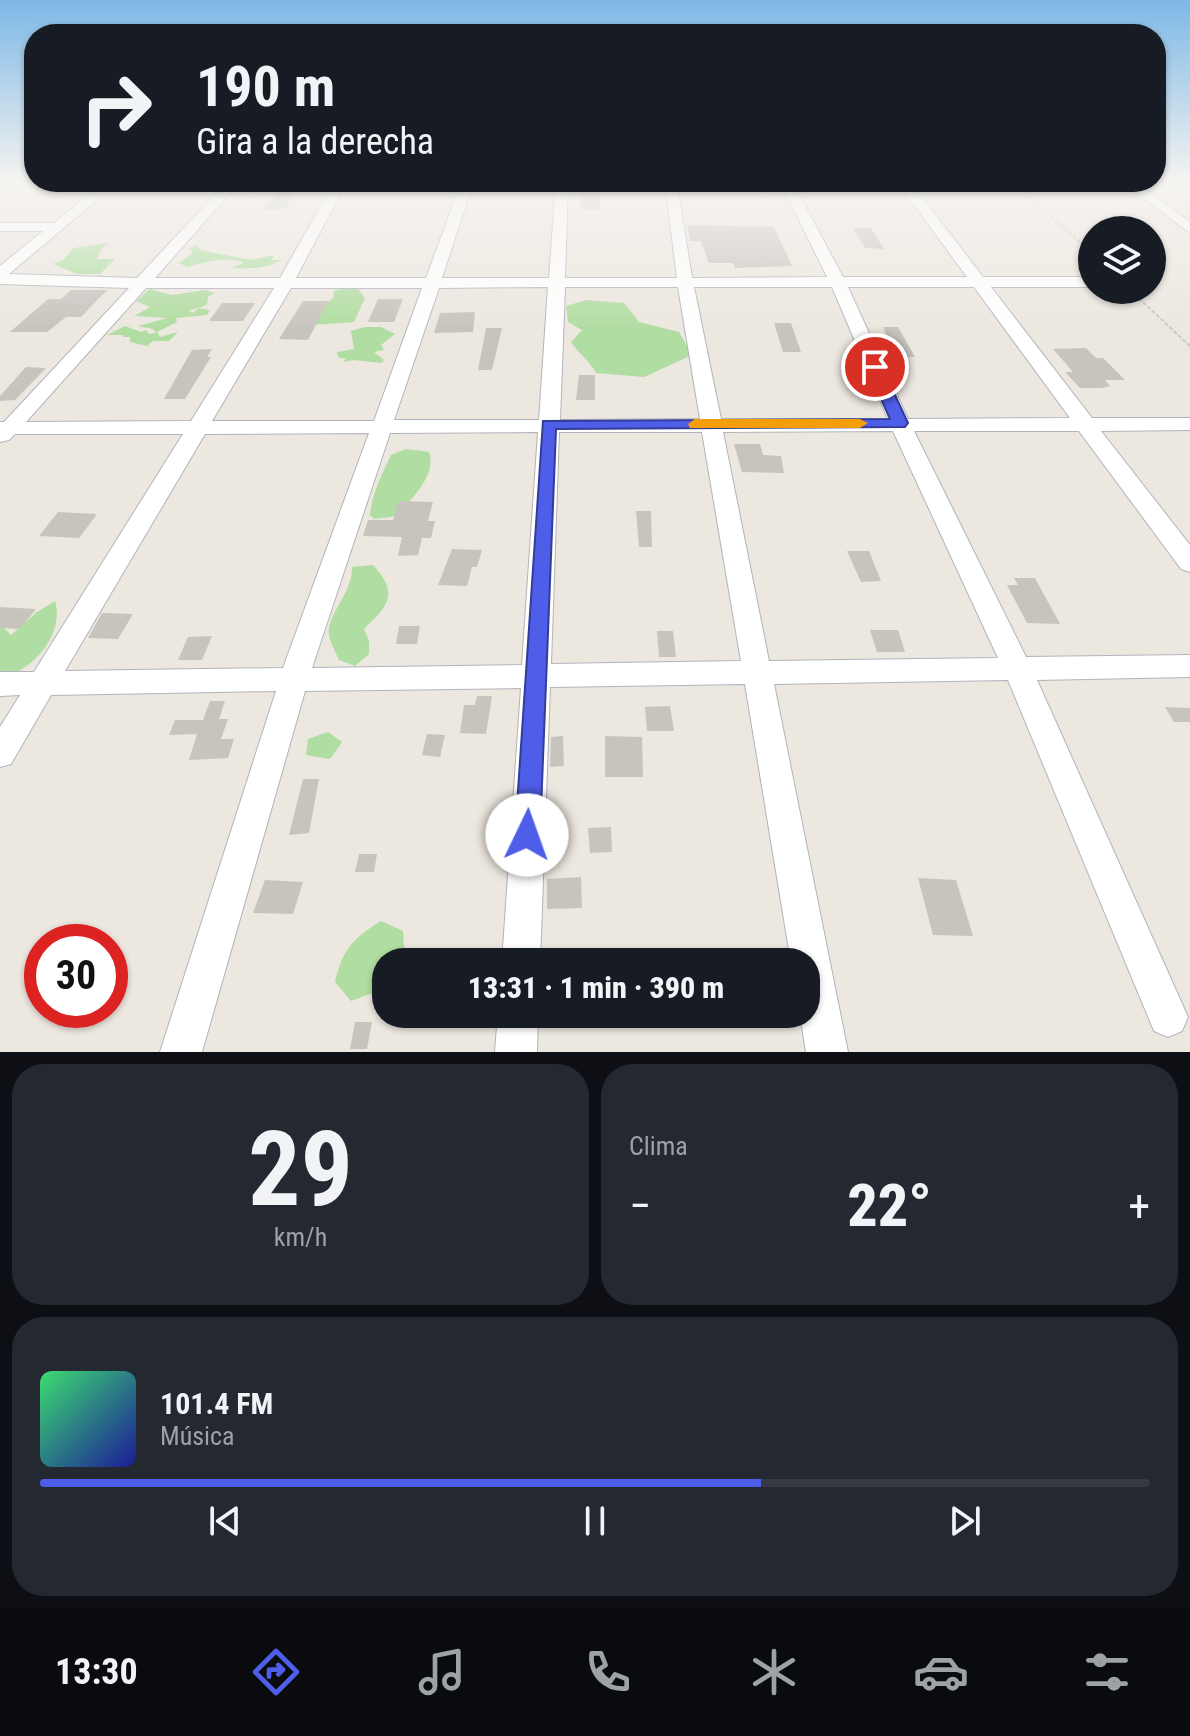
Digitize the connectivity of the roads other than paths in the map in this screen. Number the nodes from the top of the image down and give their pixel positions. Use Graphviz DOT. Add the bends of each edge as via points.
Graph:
graph roads {
  1 [pos="52,232"];
  2 [pos="187,232"];
  3 [pos="313,232"];
  4 [pos="450,232"];
  5 [pos="559,232"];
  6 [pos="678,232"];
  7 [pos="812,232"];
  8 [pos="941,232"];
  9 [pos="0,277"];
  10 [pos="433,281"];
  11 [pos="556,281"];
  12 [pos="685,281"];
  13 [pos="837,281"];
  14 [pos="286,282"];
  15 [pos="978,282"];
  16 [pos="1078,282"];
  17 [pos="140,283"];
  18 [pos="900,423"];
  19 [pos="711,424"];
  20 [pos="1085,424"];
  21 [pos="1190,424"];
  22 [pos="383,425"];
  23 [pos="548,425"];
  24 [pos="196,427"];
  25 [pos="3,432"];
  26 [pos="1190,563"];
  27 [pos="1190,666"];
  28 [pos="1017,667"];
  29 [pos="757,672"];
  30 [pos="536,676"];
  31 [pos="294,679"];
  32 [pos="45,683"];
  33 [pos="0,684"];
  34 [pos="0,754"];
  35 [pos="522,948"];
  36 [pos="1168,1017"];
  37 [pos="517,1028"];
  38 [pos="181,1052"];
  39 [pos="516,1052"];
  40 [pos="827,1052"];
  1 -- 9 [label="street"];
  2 -- 17 [label="street"];
  3 -- 14 [label="street"];
  4 -- 10 [label="street"];
  5 -- 11 [label="street"];
  6 -- 12 [label="street"];
  7 -- 13 [label="street"];
  8 -- 15 [label="street"];
  9 -- 17 [label="street"];
  10 -- 11 [label="street"];
  10 -- 14 [label="street"];
  10 -- 22 [label="street"];
  11 -- 12 [label="street"];
  11 -- 23 [label="street"];
  12 -- 13 [label="street"];
  12 -- 19 [label="street"];
  13 -- 15 [label="street"];
  13 -- 18 [label="street"];
  14 -- 17 [label="street"];
  14 -- 24 [label="street"];
  15 -- 16 [label="street"];
  15 -- 20 [label="street"];
  17 -- 25 [label="street"];
  18 -- 19 [label="street"];
  18 -- 20 [label="street"];
  18 -- 28 [label="street"];
  19 -- 23 [label="street"];
  19 -- 29 [label="street"];
  20 -- 21 [label="street"];
  20 -- 26 [label="street"];
  22 -- 23 [label="street"];
  22 -- 24 [label="street"];
  22 -- 31 [label="street"];
  23 -- 30 [label="street"];
  24 -- 25 [label="street"];
  24 -- 32 [label="street"];
  27 -- 28 [label="street"];
  28 -- 29 [label="street"];
  28 -- 36 [label="street"];
  29 -- 30 [label="street"];
  29 -- 40 [label="street"];
  30 -- 31 [label="street"];
  30 -- 35 [label="street"];
  31 -- 32 [label="street"];
  31 -- 38 [label="street"];
  32 -- 33 [label="street"];
  32 -- 34 [label="street"];
  37 -- 39 [label="street"];
}
